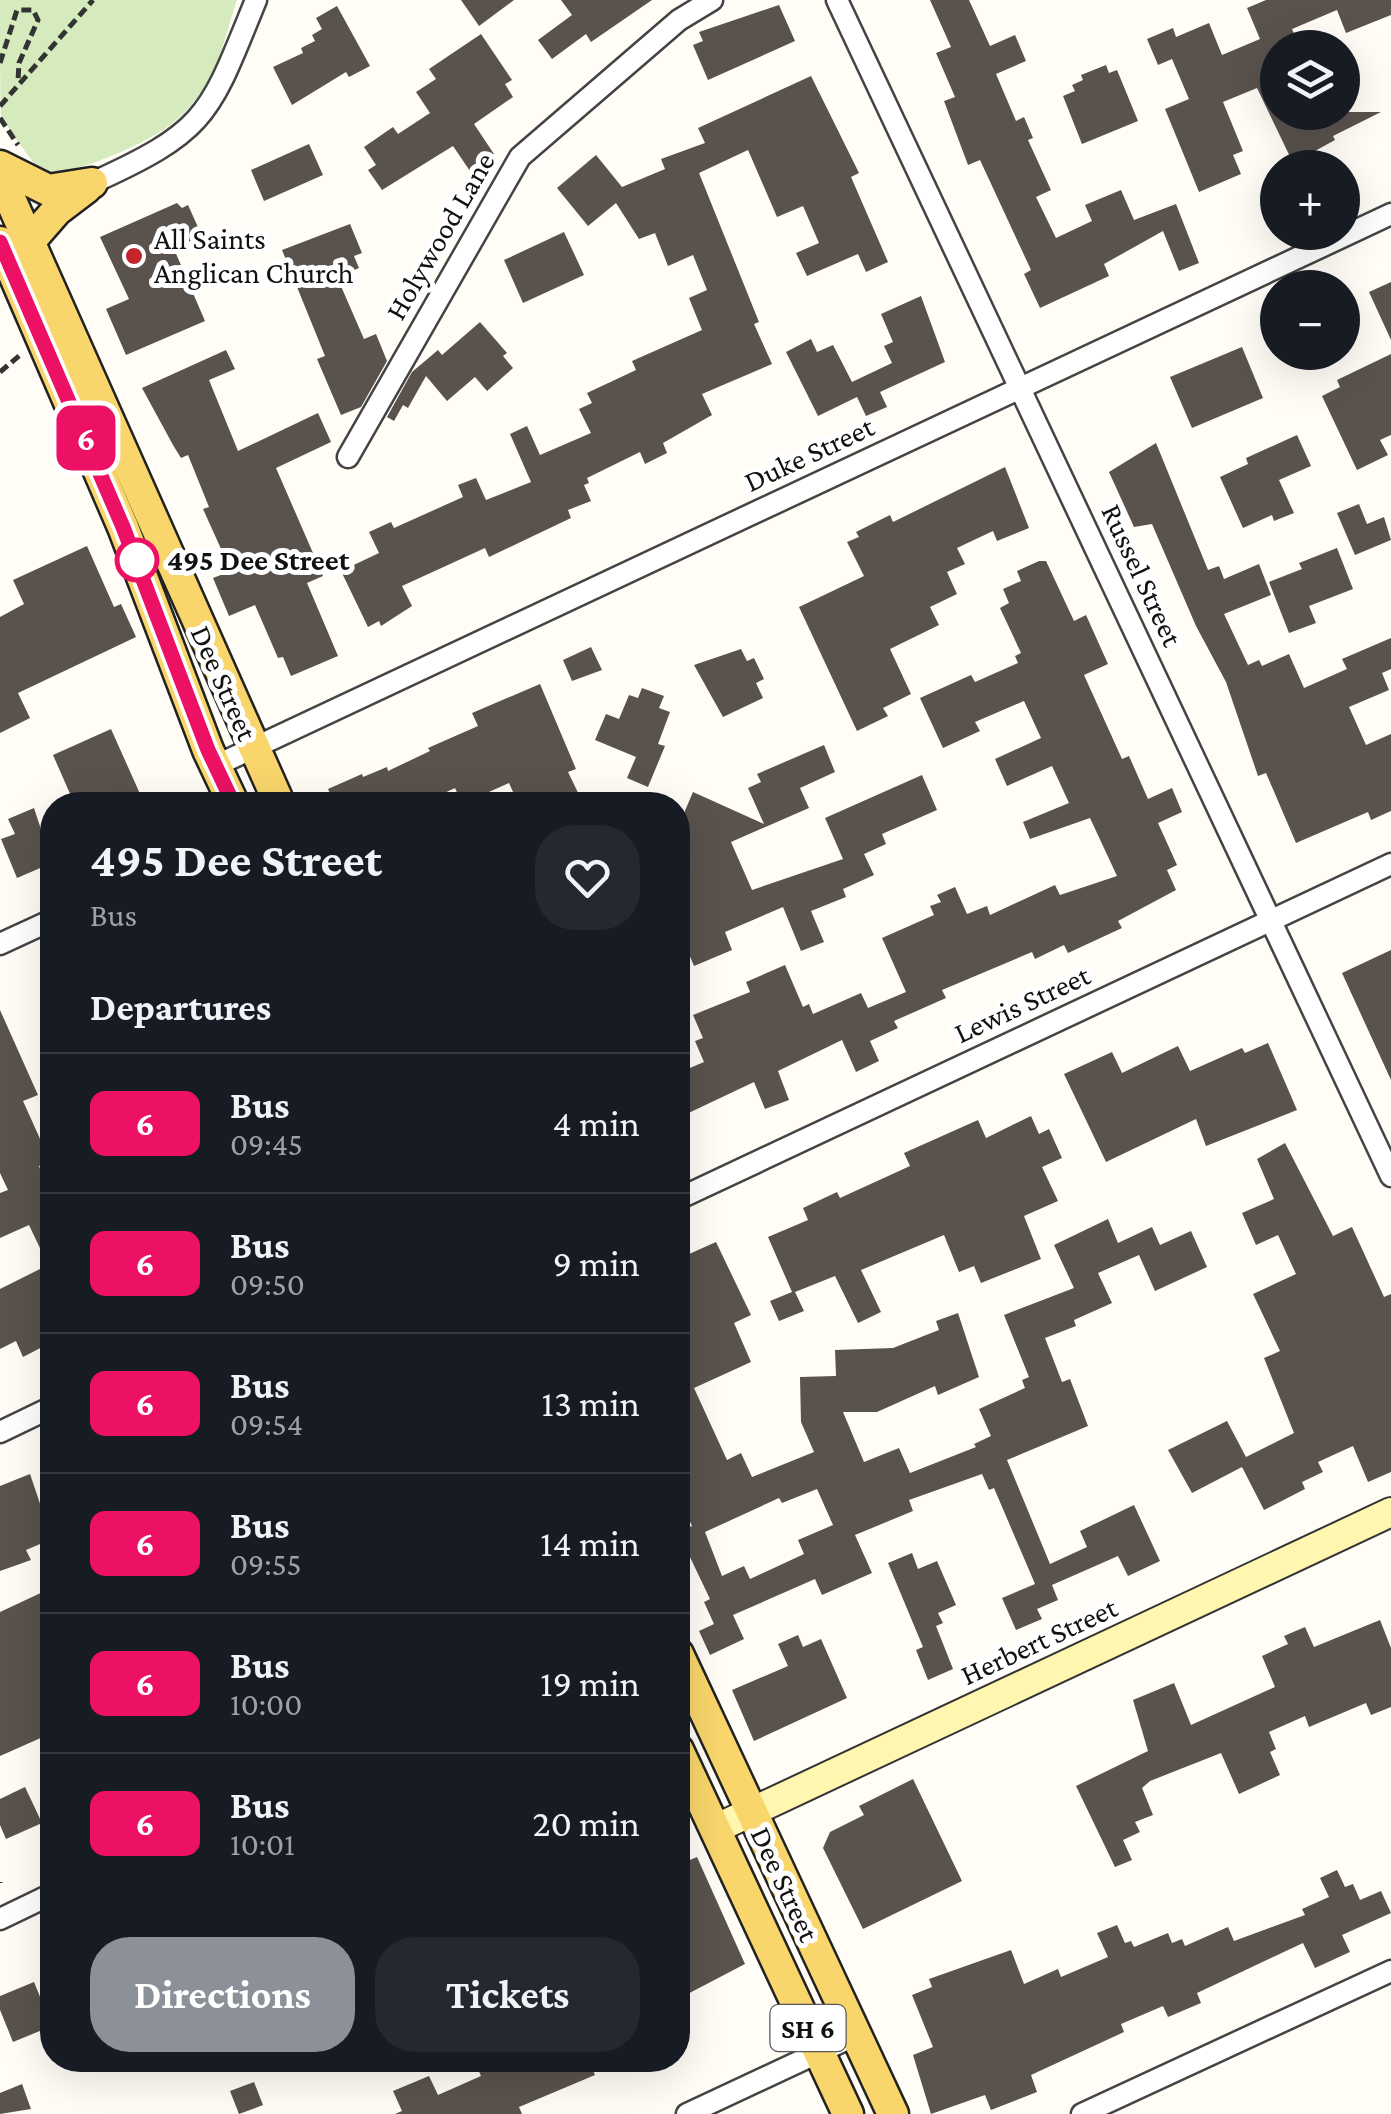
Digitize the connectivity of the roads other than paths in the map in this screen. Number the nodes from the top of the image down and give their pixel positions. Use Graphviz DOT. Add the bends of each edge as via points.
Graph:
graph roads {
  1 [pos="256,0"];
  2 [pos="712,0"];
  3 [pos="837,0"];
  4 [pos="0,166"];
  5 [pos="0,176"];
  6 [pos="92,183"];
  7 [pos="1391,214"];
  8 [pos="15,242"];
  9 [pos="1021,388"];
  10 [pos="348,457"];
  11 [pos="253,748"];
  12 [pos="215,766"];
  13 [pos="228,792"];
  14 [pos="274,792"];
  15 [pos="1391,864"];
  16 [pos="1271,920"];
  17 [pos="40,926"];
  18 [pos="0,944"];
  19 [pos="1391,1176"];
  20 [pos="690,1193"];
  21 [pos="40,1414"];
  22 [pos="0,1432"];
  23 [pos="1391,1512"];
  24 [pos="690,1680"];
  25 [pos="690,1776"];
  26 [pos="751,1812"];
  27 [pos="714,1829"];
  28 [pos="40,1900"];
  29 [pos="0,1918"];
  30 [pos="1391,1971"];
  31 [pos="856,2035"];
  32 [pos="820,2052"];
  33 [pos="687,2114"];
  34 [pos="848,2114"];
  35 [pos="893,2114"];
  36 [pos="1082,2114"];
  1 -- 6 [label="street" via="224,79 198,121 168,147"];
  2 -- 10 [label="street, Holywood Lane" via="679,20 520,158"];
  3 -- 9 [label="street, Russel Street"];
  4 -- 6 [label="main road" via="48,190"];
  5 -- 8 [label="main road, Dee Street"];
  6 -- 8 [label="main road"];
  7 -- 9 [label="street, Duke Street"];
  8 -- 11 [label="main road, Dee Street"];
  8 -- 12 [label="main road, Dee Street"];
  9 -- 11 [label="street, Duke Street"];
  9 -- 16 [label="street, Russel Street"];
  11 -- 12 [label="street, Duke Street"];
  11 -- 14 [label="main road, Dee Street"];
  12 -- 13 [label="main road, Dee Street"];
  15 -- 16 [label="street, Lewis Street"];
  16 -- 19 [label="street, Russel Street"];
  16 -- 20 [label="street, Lewis Street"];
  17 -- 18 [label="street"];
  21 -- 22 [label="street"];
  23 -- 26 [label="main road, Herbert Street"];
  24 -- 26 [label="main road, Dee Street / SH 6"];
  25 -- 27 [label="main road, Dee Street / SH 6"];
  26 -- 27 [label="main road, Herbert Street"];
  26 -- 31 [label="main road, Dee Street / SH 6"];
  27 -- 32 [label="main road, Dee Street / SH 6"];
  28 -- 29 [label="street"];
  30 -- 36 [label="street"];
  31 -- 32 [label="street"];
  31 -- 35 [label="main road, Dee Street / SH 6"];
  32 -- 33 [label="street"];
  32 -- 34 [label="main road, Dee Street / SH 6"];
}
